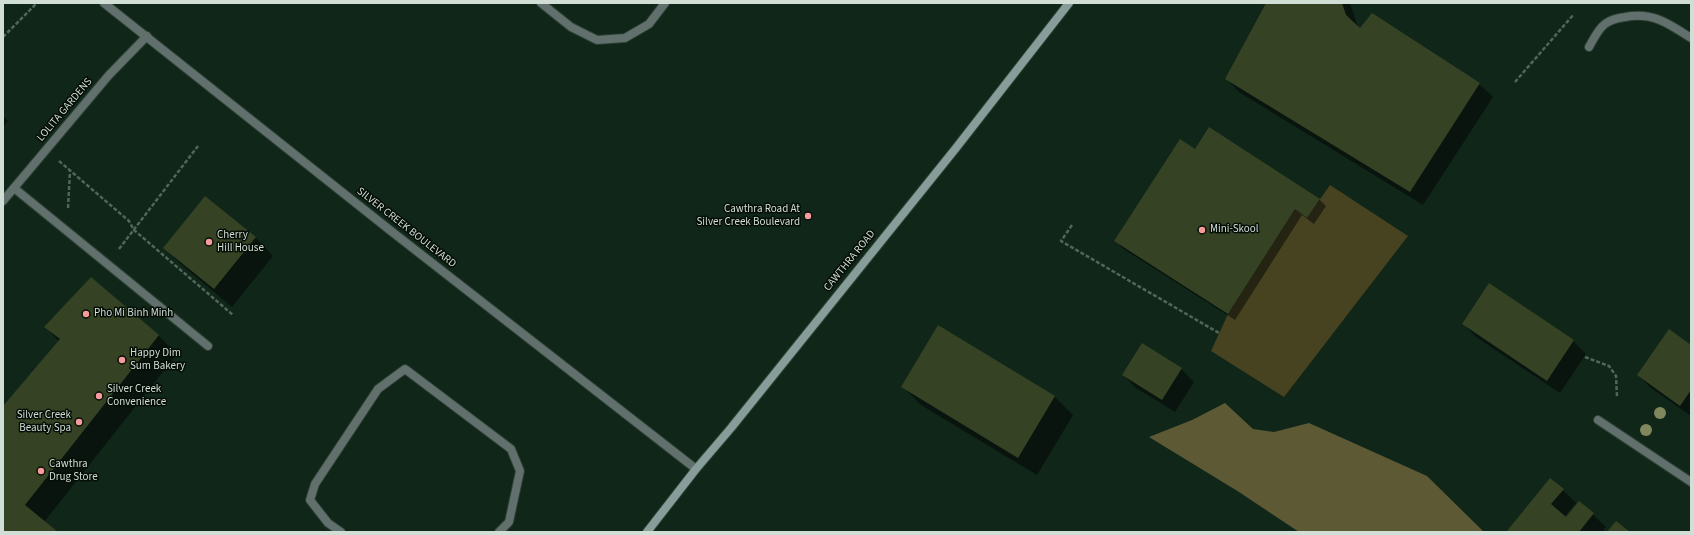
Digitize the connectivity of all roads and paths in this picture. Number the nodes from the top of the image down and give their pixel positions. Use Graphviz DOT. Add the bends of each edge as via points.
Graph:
graph roads {
  1 [pos="36,3"];
  2 [pos="104,3"];
  3 [pos="541,3"];
  4 [pos="665,3"];
  5 [pos="1069,3"];
  6 [pos="1574,14"];
  7 [pos="147,36"];
  8 [pos="3,37"];
  9 [pos="1691,38"];
  10 [pos="1589,47"];
  11 [pos="1515,82"];
  12 [pos="198,146"];
  13 [pos="46,149"];
  14 [pos="70,170"];
  15 [pos="14,188"];
  16 [pos="3,201"];
  17 [pos="1072,225"];
  18 [pos="134,230"];
  19 [pos="71,234"];
  20 [pos="107,263"];
  21 [pos="233,315"];
  22 [pos="1219,333"];
  23 [pos="208,346"];
  24 [pos="1585,357"];
  25 [pos="1617,397"];
  26 [pos="1598,420"];
  27 [pos="696,469"];
  28 [pos="1691,482"];
  29 [pos="341,532"];
  30 [pos="499,532"];
  31 [pos="647,532"];
  1 -- 8 [label="path"];
  2 -- 7 [label="street, SILVER CREEK BOULEVARD"];
  3 -- 4 [label="street" via="571,26 596,40 625,38 649,24"];
  5 -- 27 [label="main road, CAWTHRA ROAD" via="956,148"];
  6 -- 11 [label="path"];
  7 -- 13 [label="street, LOLITA GARDENS" via="109,75"];
  7 -- 27 [label="street, SILVER CREEK BOULEVARD" via="397,236"];
  9 -- 10 [label="street" via="1667,22 1649,16 1633,15 1604,24"];
  12 -- 18 [label="path"];
  13 -- 14 [label="path"];
  13 -- 15 [label="street, LOLITA GARDENS"];
  14 -- 18 [label="path" via="130,221"];
  14 -- 19 [label="path" via="67,222"];
  15 -- 16 [label="street, LOLITA GARDENS"];
  15 -- 19 [label="street"];
  17 -- 22 [label="path" via="1062,241"];
  18 -- 20 [label="path"];
  18 -- 21 [label="path"];
  19 -- 20 [label="street"];
  20 -- 23 [label="street"];
  24 -- 25 [label="path" via="1609,366 1616,376"];
  26 -- 28 [label="street"];
  27 -- 31 [label="main road, CAWTHRA ROAD"];
  29 -- 30 [label="street" via="328,523 310,500 315,484 378,389 405,369 511,449 520,471 509,522"];
}
